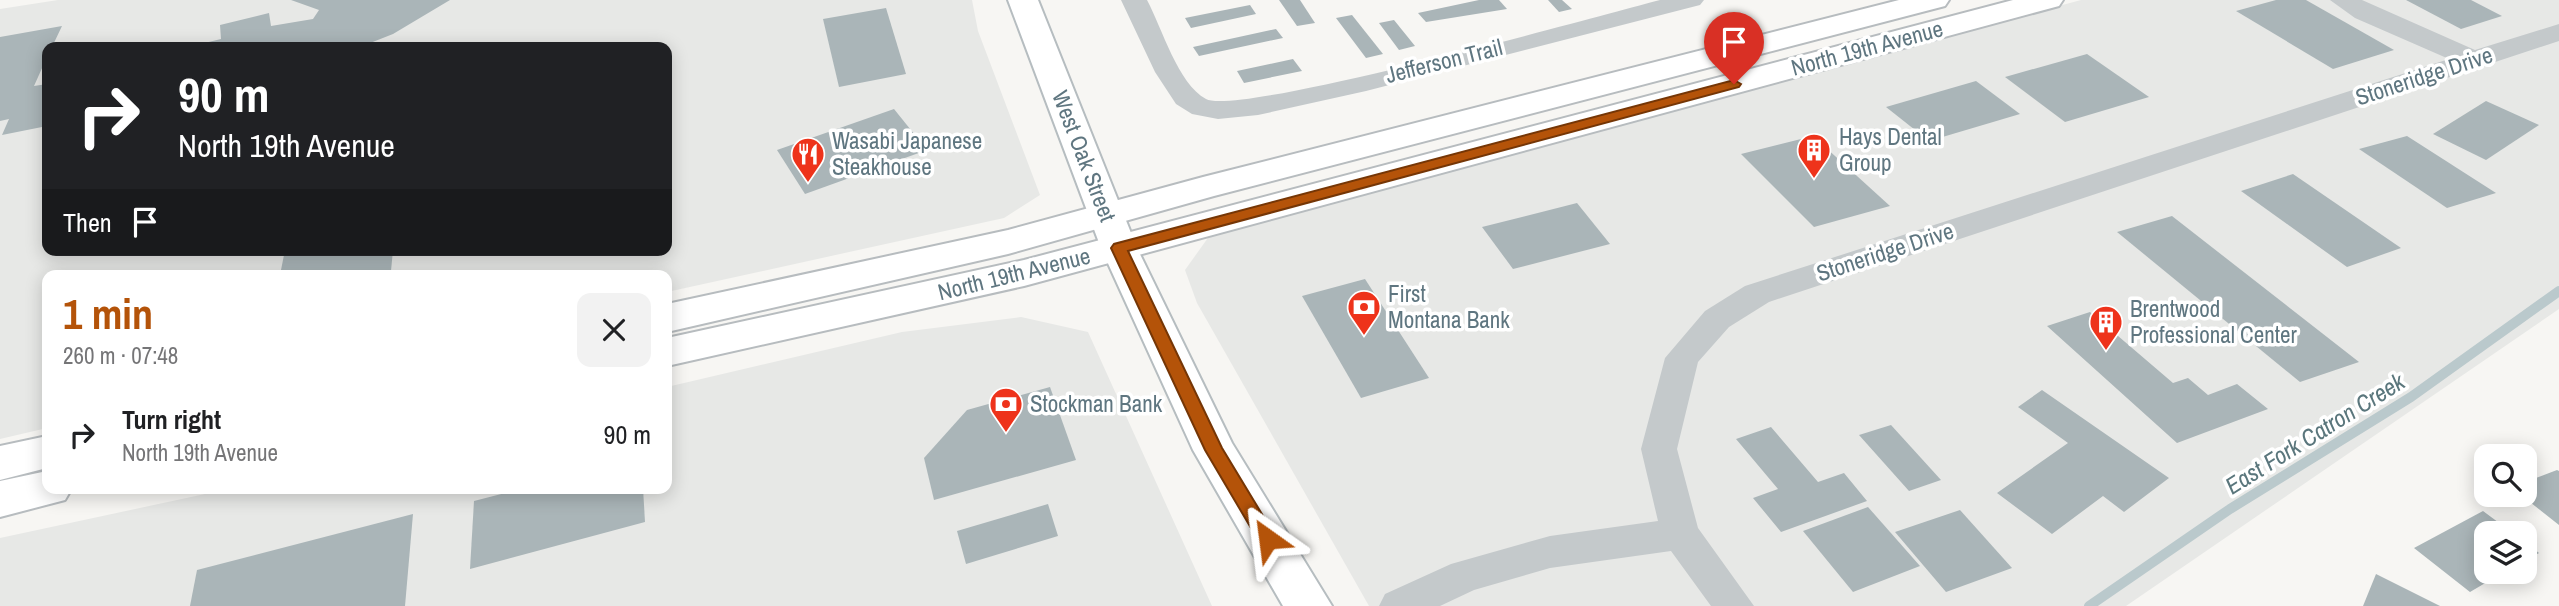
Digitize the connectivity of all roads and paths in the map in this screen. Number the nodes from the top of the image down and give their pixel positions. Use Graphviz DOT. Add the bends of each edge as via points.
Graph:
graph roads {
  1 [pos="1023,0"];
  2 [pos="1135,0"];
  3 [pos="1691,0"];
  4 [pos="1934,0"];
  5 [pos="2048,0"];
  6 [pos="2343,0"];
  7 [pos="2368,0"];
  8 [pos="2559,33"];
  9 [pos="2474,60"];
  10 [pos="1113,231"];
  11 [pos="672,317"];
  12 [pos="672,351"];
  13 [pos="42,453"];
  14 [pos="0,463"];
  15 [pos="42,490"];
  16 [pos="0,499"];
  17 [pos="1680,534"];
  18 [pos="1308,606"];
  19 [pos="1399,606"];
  20 [pos="1734,606"];
  1 -- 10 [label="main road, West Oak Street"];
  2 -- 3 [label="street, Jefferson Trail" via="1180,91 1196,106 1218,110 1256,106"];
  4 -- 10 [label="main road, North 19th Avenue"];
  5 -- 10 [label="main road, North 19th Avenue"];
  6 -- 9 [label="street"];
  7 -- 9 [label="street"];
  8 -- 9 [label="street, Stoneridge Drive"];
  9 -- 17 [label="street, Stoneridge Drive" via="1758,294 1741,304 1717,319 1682,358 1667,413 1659,449"];
  10 -- 11 [label="main road, North 19th Avenue" via="1008,243"];
  10 -- 12 [label="main road, North 19th Avenue" via="1024,273"];
  10 -- 18 [label="main road, West Oak Street" via="1214,450"];
  13 -- 14 [label="main road"];
  15 -- 16 [label="main road"];
  17 -- 19 [label="street" via="1550,552 1465,576"];
  17 -- 20 [label="street"];
}
